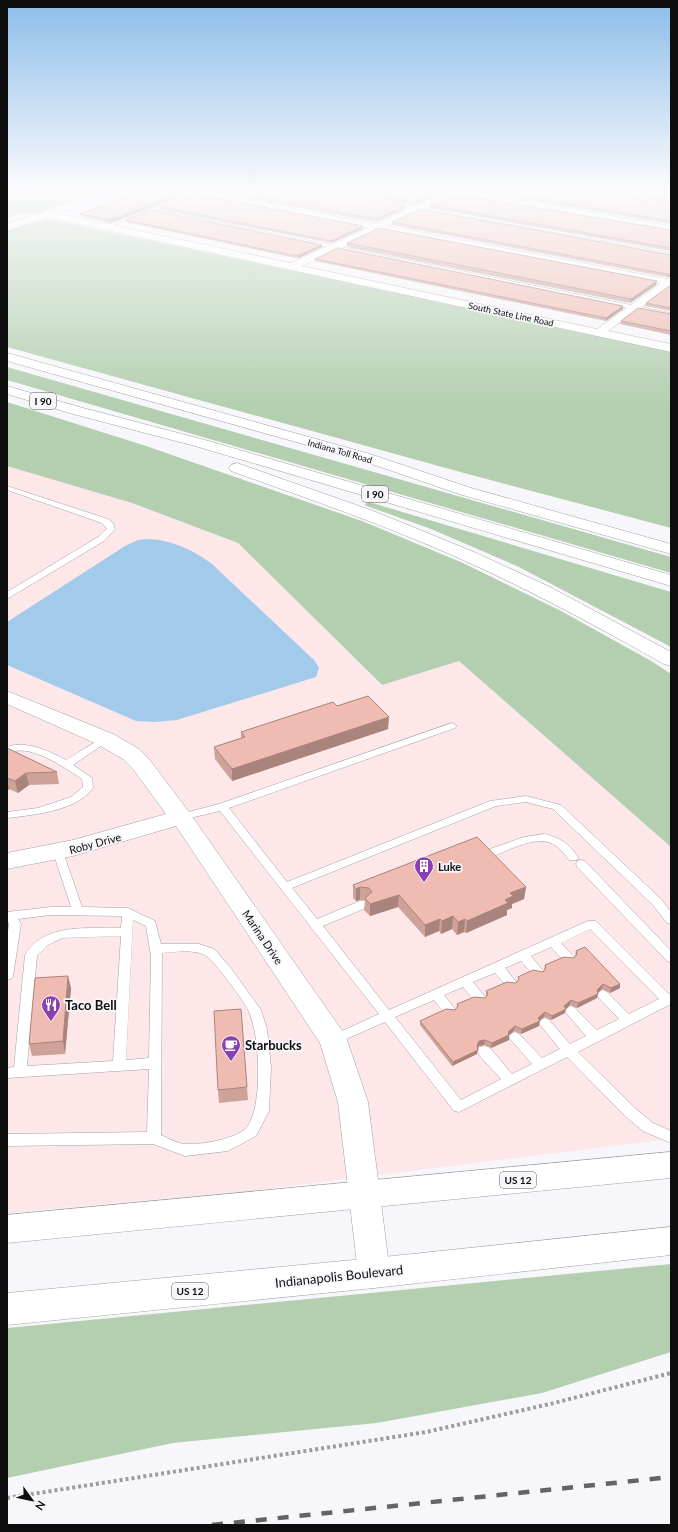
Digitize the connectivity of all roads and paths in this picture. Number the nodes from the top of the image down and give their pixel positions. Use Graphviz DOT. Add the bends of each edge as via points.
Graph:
graph roads {
  1 [pos="265,261"];
  2 [pos="303,261"];
  3 [pos="407,261"];
  4 [pos="561,261"];
  5 [pos="291,267"];
  6 [pos="670,282"];
  7 [pos="634,307"];
  8 [pos="671,315"];
  9 [pos="598,332"];
  10 [pos="671,348"];
  11 [pos="7,357"];
  12 [pos="7,390"];
  13 [pos="78,411"];
  14 [pos="364,457"];
  15 [pos="7,488"];
  16 [pos="671,536"];
  17 [pos="671,549"];
  18 [pos="671,581"];
  19 [pos="7,596"];
  20 [pos="671,660"];
  21 [pos="7,697"];
  22 [pos="452,726"];
  23 [pos="105,739"];
  24 [pos="7,751"];
  25 [pos="67,764"];
  26 [pos="222,807"];
  27 [pos="7,815"];
  28 [pos="181,817"];
  29 [pos="58,852"];
  30 [pos="488,854"];
  31 [pos="7,861"];
  32 [pos="285,887"];
  33 [pos="364,904"];
  34 [pos="78,912"];
  35 [pos="128,912"];
  36 [pos="9,916"];
  37 [pos="671,920"];
  38 [pos="315,925"];
  39 [pos="127,932"];
  40 [pos="553,942"];
  41 [pos="155,949"];
  42 [pos="523,956"];
  43 [pos="569,958"];
  44 [pos="671,958"];
  45 [pos="497,967"];
  46 [pos="538,972"];
  47 [pos="7,976"];
  48 [pos="465,982"];
  49 [pos="511,983"];
  50 [pos="437,995"];
  51 [pos="603,995"];
  52 [pos="480,998"];
  53 [pos="670,999"];
  54 [pos="450,1010"];
  55 [pos="571,1011"];
  56 [pos="387,1016"];
  57 [pos="628,1020"];
  58 [pos="545,1023"];
  59 [pos="515,1037"];
  60 [pos="594,1037"];
  61 [pos="333,1040"];
  62 [pos="568,1050"];
  63 [pos="484,1051"];
  64 [pos="155,1063"];
  65 [pos="540,1064"];
  66 [pos="119,1065"];
  67 [pos="14,1073"];
  68 [pos="509,1080"];
  69 [pos="671,1137"];
  70 [pos="154,1138"];
  71 [pos="7,1140"];
  72 [pos="671,1165"];
  73 [pos="364,1195"];
  74 [pos="7,1229"];
  75 [pos="671,1241"];
  76 [pos="374,1273"];
  77 [pos="7,1309"];
  78 [pos="671,1373"];
  79 [pos="7,1498"];
  1 -- 5 [label="street, South State Line Road"];
  2 -- 5 [label="street"];
  3 -- 7 [label="lane"];
  4 -- 6 [label="street"];
  5 -- 9 [label="street, South State Line Road"];
  6 -- 7 [label="street"];
  7 -- 8 [label="lane"];
  7 -- 9 [label="street"];
  9 -- 10 [label="street, South State Line Road"];
  11 -- 14 [label="main road, Indiana Toll Road"];
  12 -- 13 [label="main road, I 90"];
  13 -- 18 [label="main road, I 90" via="200,443"];
  13 -- 20 [label="main road" via="408,530 499,570 599,620"];
  14 -- 16 [label="main road"];
  14 -- 17 [label="main road, Indiana Toll Road" via="465,491"];
  15 -- 19 [label="lane" via="105,521 111,529 101,539"];
  21 -- 23 [label="main road, Marina Drive"];
  22 -- 26 [label="lane"];
  23 -- 25 [label="lane"];
  23 -- 28 [label="main road, Marina Drive" via="131,754 141,764"];
  24 -- 25 [label="lane" via="21,746"];
  25 -- 27 [label="lane" via="87,778 88,788 75,799 39,811"];
  26 -- 28 [label="lane"];
  26 -- 32 [label="lane"];
  28 -- 29 [label="main road, Roby Drive" via="115,838"];
  28 -- 61 [label="main road, Marina Drive"];
  29 -- 31 [label="main road, Roby Drive"];
  29 -- 34 [label="lane"];
  30 -- 44 [label="lane" via="539,837 551,839 577,861"];
  32 -- 37 [label="lane" via="494,803 526,799 556,807 657,902"];
  32 -- 38 [label="lane"];
  33 -- 38 [label="lane"];
  34 -- 35 [label="lane"];
  34 -- 36 [label="lane" via="51,911"];
  35 -- 39 [label="lane"];
  35 -- 41 [label="lane" via="151,924"];
  36 -- 47 [label="lane" via="16,924"];
  38 -- 56 [label="lane"];
  39 -- 66 [label="lane"];
  39 -- 67 [label="lane" via="60,934 44,942 31,955"];
  40 -- 42 [label="lane"];
  40 -- 43 [label="lane"];
  40 -- 53 [label="lane" via="592,924"];
  41 -- 64 [label="lane"];
  41 -- 70 [label="lane" via="199,948 210,952 255,1010 261,1029 265,1067 262,1111 251,1132 228,1145 185,1150"];
  42 -- 45 [label="lane"];
  42 -- 46 [label="lane"];
  45 -- 48 [label="lane"];
  45 -- 49 [label="lane"];
  48 -- 50 [label="lane"];
  48 -- 52 [label="lane"];
  50 -- 54 [label="lane"];
  50 -- 56 [label="lane"];
  51 -- 57 [label="lane"];
  53 -- 57 [label="lane"];
  55 -- 60 [label="lane"];
  56 -- 61 [label="lane"];
  56 -- 68 [label="lane" via="459,1107"];
  57 -- 60 [label="lane"];
  58 -- 62 [label="lane"];
  59 -- 65 [label="lane"];
  60 -- 62 [label="lane"];
  61 -- 73 [label="main road, Marina Drive" via="353,1102"];
  62 -- 65 [label="lane"];
  62 -- 69 [label="lane" via="630,1112 648,1127"];
  63 -- 68 [label="lane"];
  64 -- 66 [label="lane"];
  64 -- 70 [label="lane"];
  65 -- 68 [label="lane"];
  66 -- 67 [label="lane"];
  70 -- 71 [label="lane"];
  72 -- 73 [label="main road, US 12"];
  73 -- 74 [label="main road, US 12"];
  73 -- 76 [label="main road, Marina Drive"];
  75 -- 76 [label="main road, Indianapolis Boulevard / US 12"];
  76 -- 77 [label="main road, Indianapolis Boulevard / US 12"];
  78 -- 79 [label="path" via="426,1432"];
}
